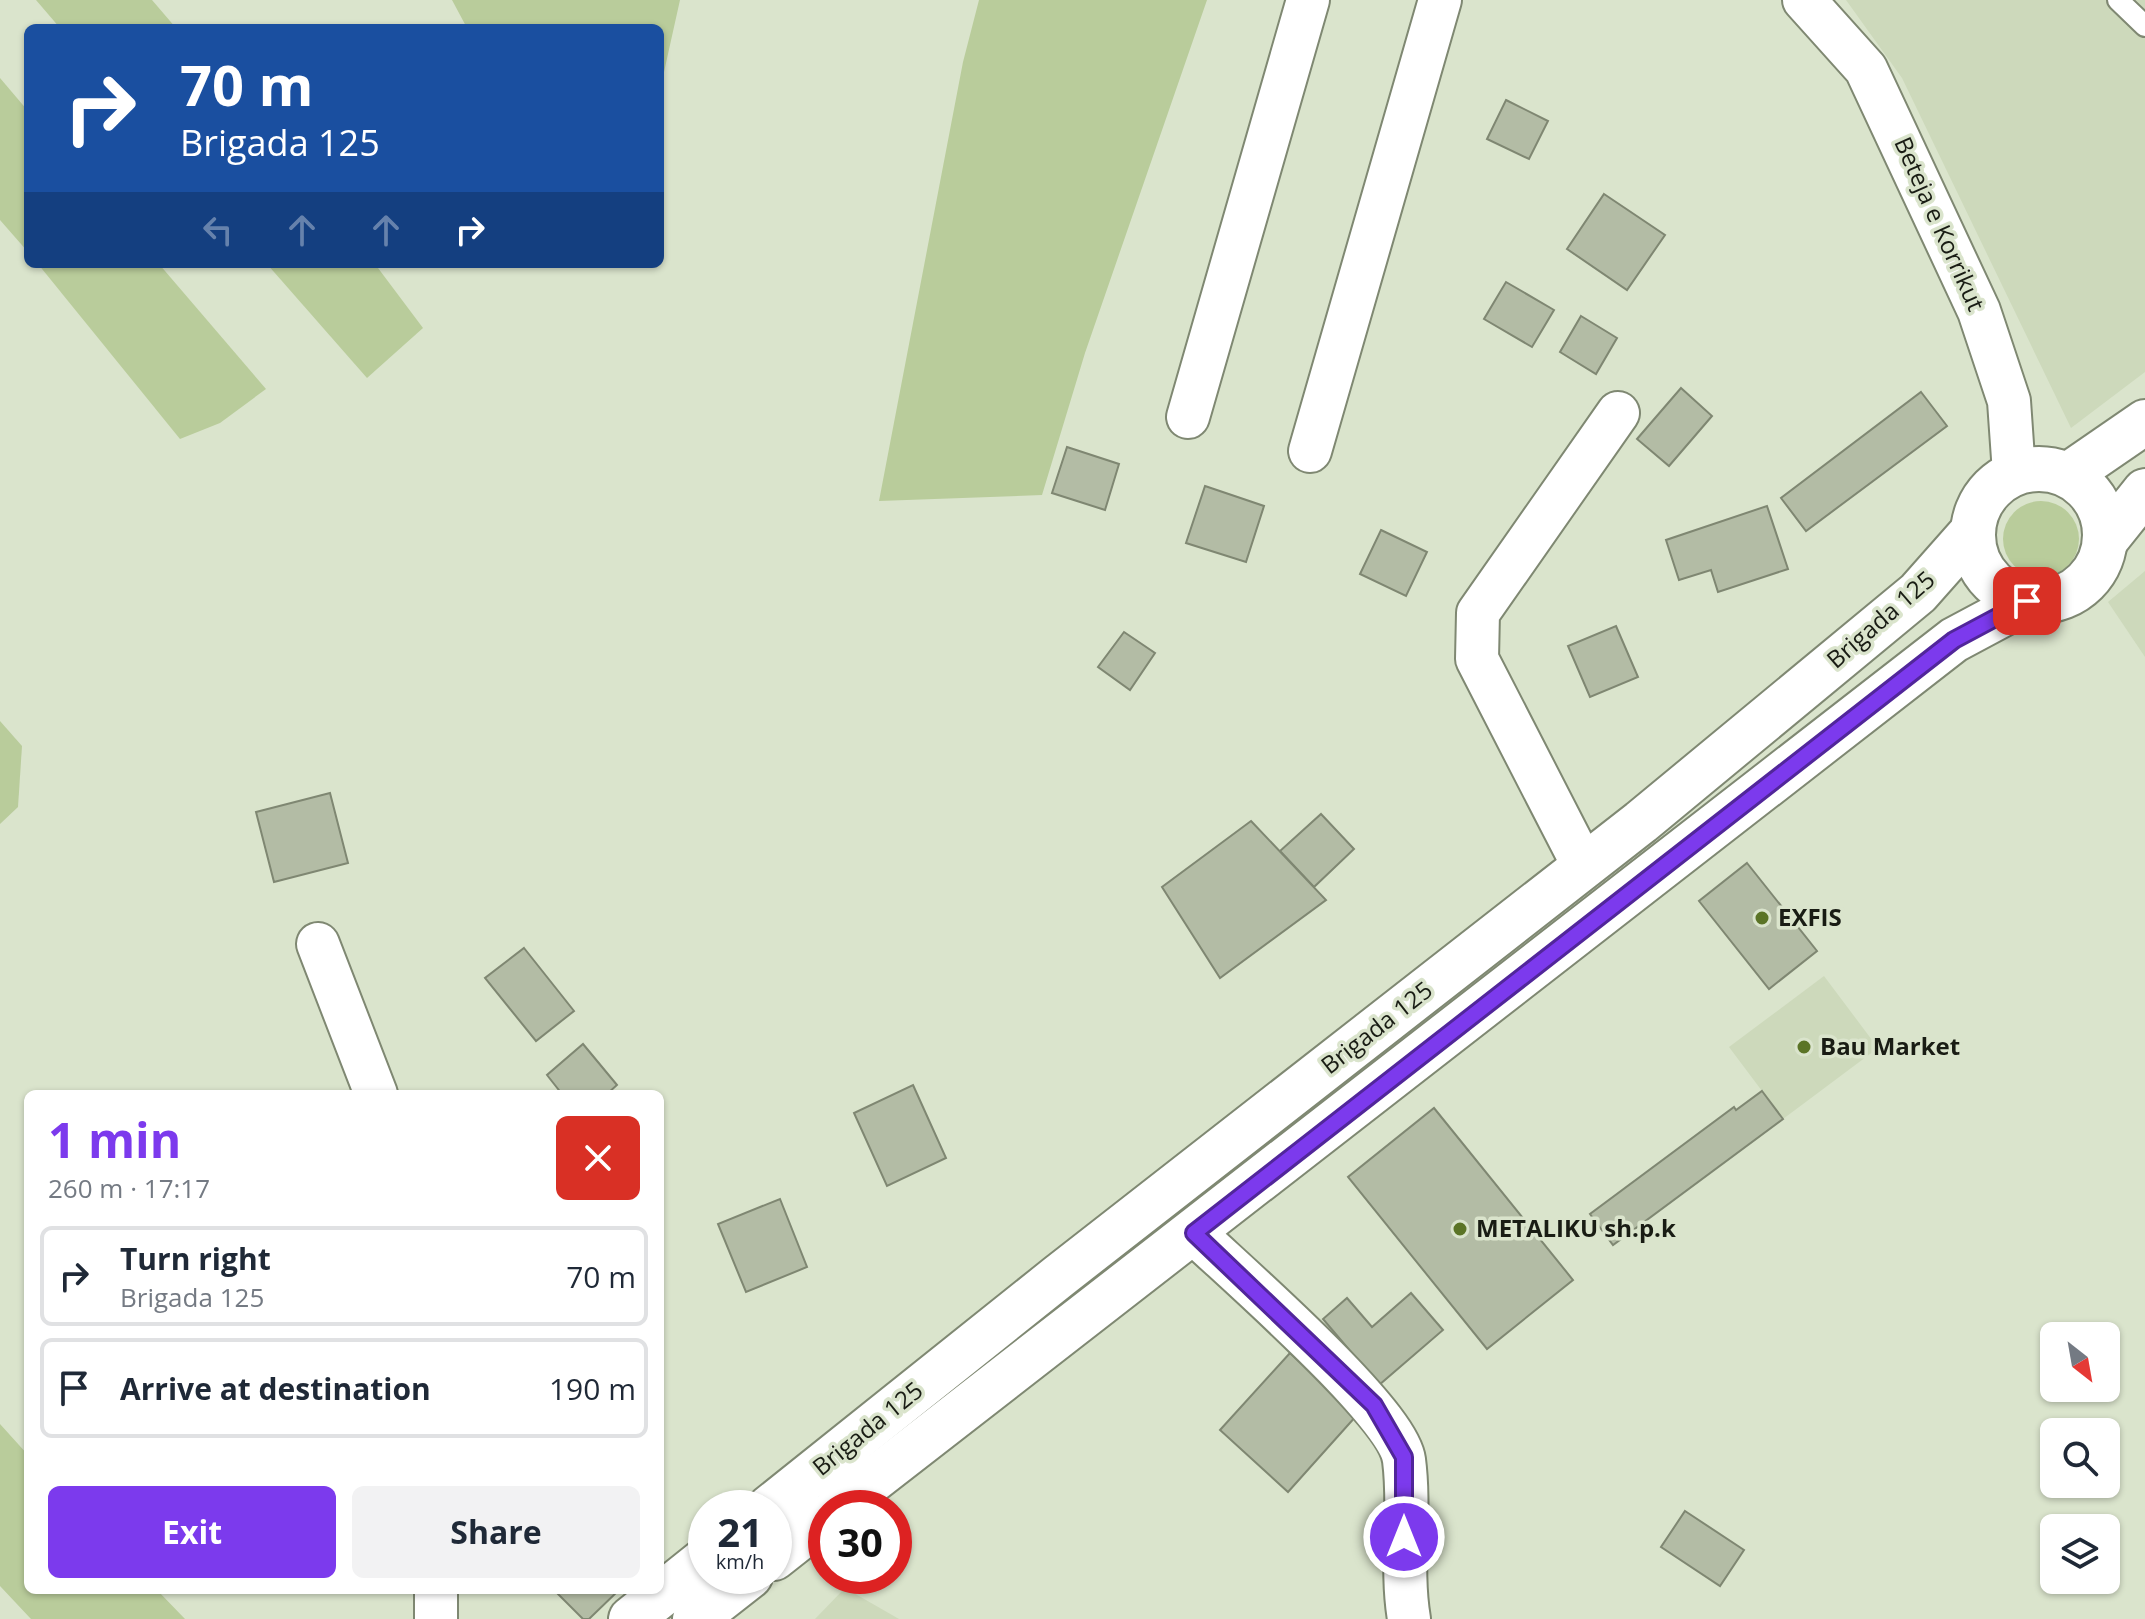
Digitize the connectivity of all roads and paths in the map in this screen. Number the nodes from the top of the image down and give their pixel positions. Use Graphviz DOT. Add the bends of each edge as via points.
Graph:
graph roads {
  1 [pos="1308,0"];
  2 [pos="1440,0"];
  3 [pos="2118,0"];
  4 [pos="1818,4"];
  5 [pos="2145,26"];
  6 [pos="1618,413"];
  7 [pos="1188,417"];
  8 [pos="2145,422"];
  9 [pos="1310,451"];
  10 [pos="2014,473"];
  11 [pos="2068,475"];
  12 [pos="2145,491"];
  13 [pos="1972,532"];
  14 [pos="2105,541"];
  15 [pos="2027,601"];
  16 [pos="1584,867"];
  17 [pos="318,944"];
  18 [pos="374,1090"];
  19 [pos="1194,1233"];
  20 [pos="792,1490"];
  21 [pos="860,1490"];
  22 [pos="808,1531"];
  23 [pos="792,1544"];
  24 [pos="688,1573"];
  25 [pos="664,1593"];
  26 [pos="436,1594"];
  27 [pos="662,1594"];
  28 [pos="727,1594"];
  29 [pos="436,1619"];
  30 [pos="631,1619"];
  31 [pos="695,1619"];
  32 [pos="1409,1619"];
  1 -- 7 [label="street"];
  2 -- 9 [label="street"];
  3 -- 5 [label="lane"];
  4 -- 10 [label="street, Beteja e Korrikut" via="1866,69 1979,311 2009,401"];
  6 -- 16 [label="street" via="1478,613 1477,659"];
  8 -- 11 [label="main road"];
  10 -- 11 [label="main road" via="2032,468"];
  10 -- 13 [label="main road" via="1992,487 1978,508"];
  11 -- 14 [label="main road" via="2097,502 2105,521"];
  12 -- 14 [label="main road"];
  13 -- 15 [label="main road" via="1975,556 1986,577 2004,593"];
  13 -- 16 [label="main road, Brigada 125" via="1918,593"];
  14 -- 15 [label="main road" via="2088,581 2070,595 2049,602"];
  15 -- 19 [label="main road, Brigada 125" via="1954,640"];
  16 -- 20 [label="main road, Brigada 125"];
  17 -- 18 [label="street"];
  19 -- 21 [label="main road, Brigada 125"];
  19 -- 32 [label="street" via="1374,1405 1404,1457 1404,1590"];
  22 -- 23 [label="main road, Brigada 125"];
  24 -- 25 [label="main road"];
  26 -- 29 [label="street"];
  27 -- 30 [label="main road"];
  28 -- 31 [label="main road"];
}
